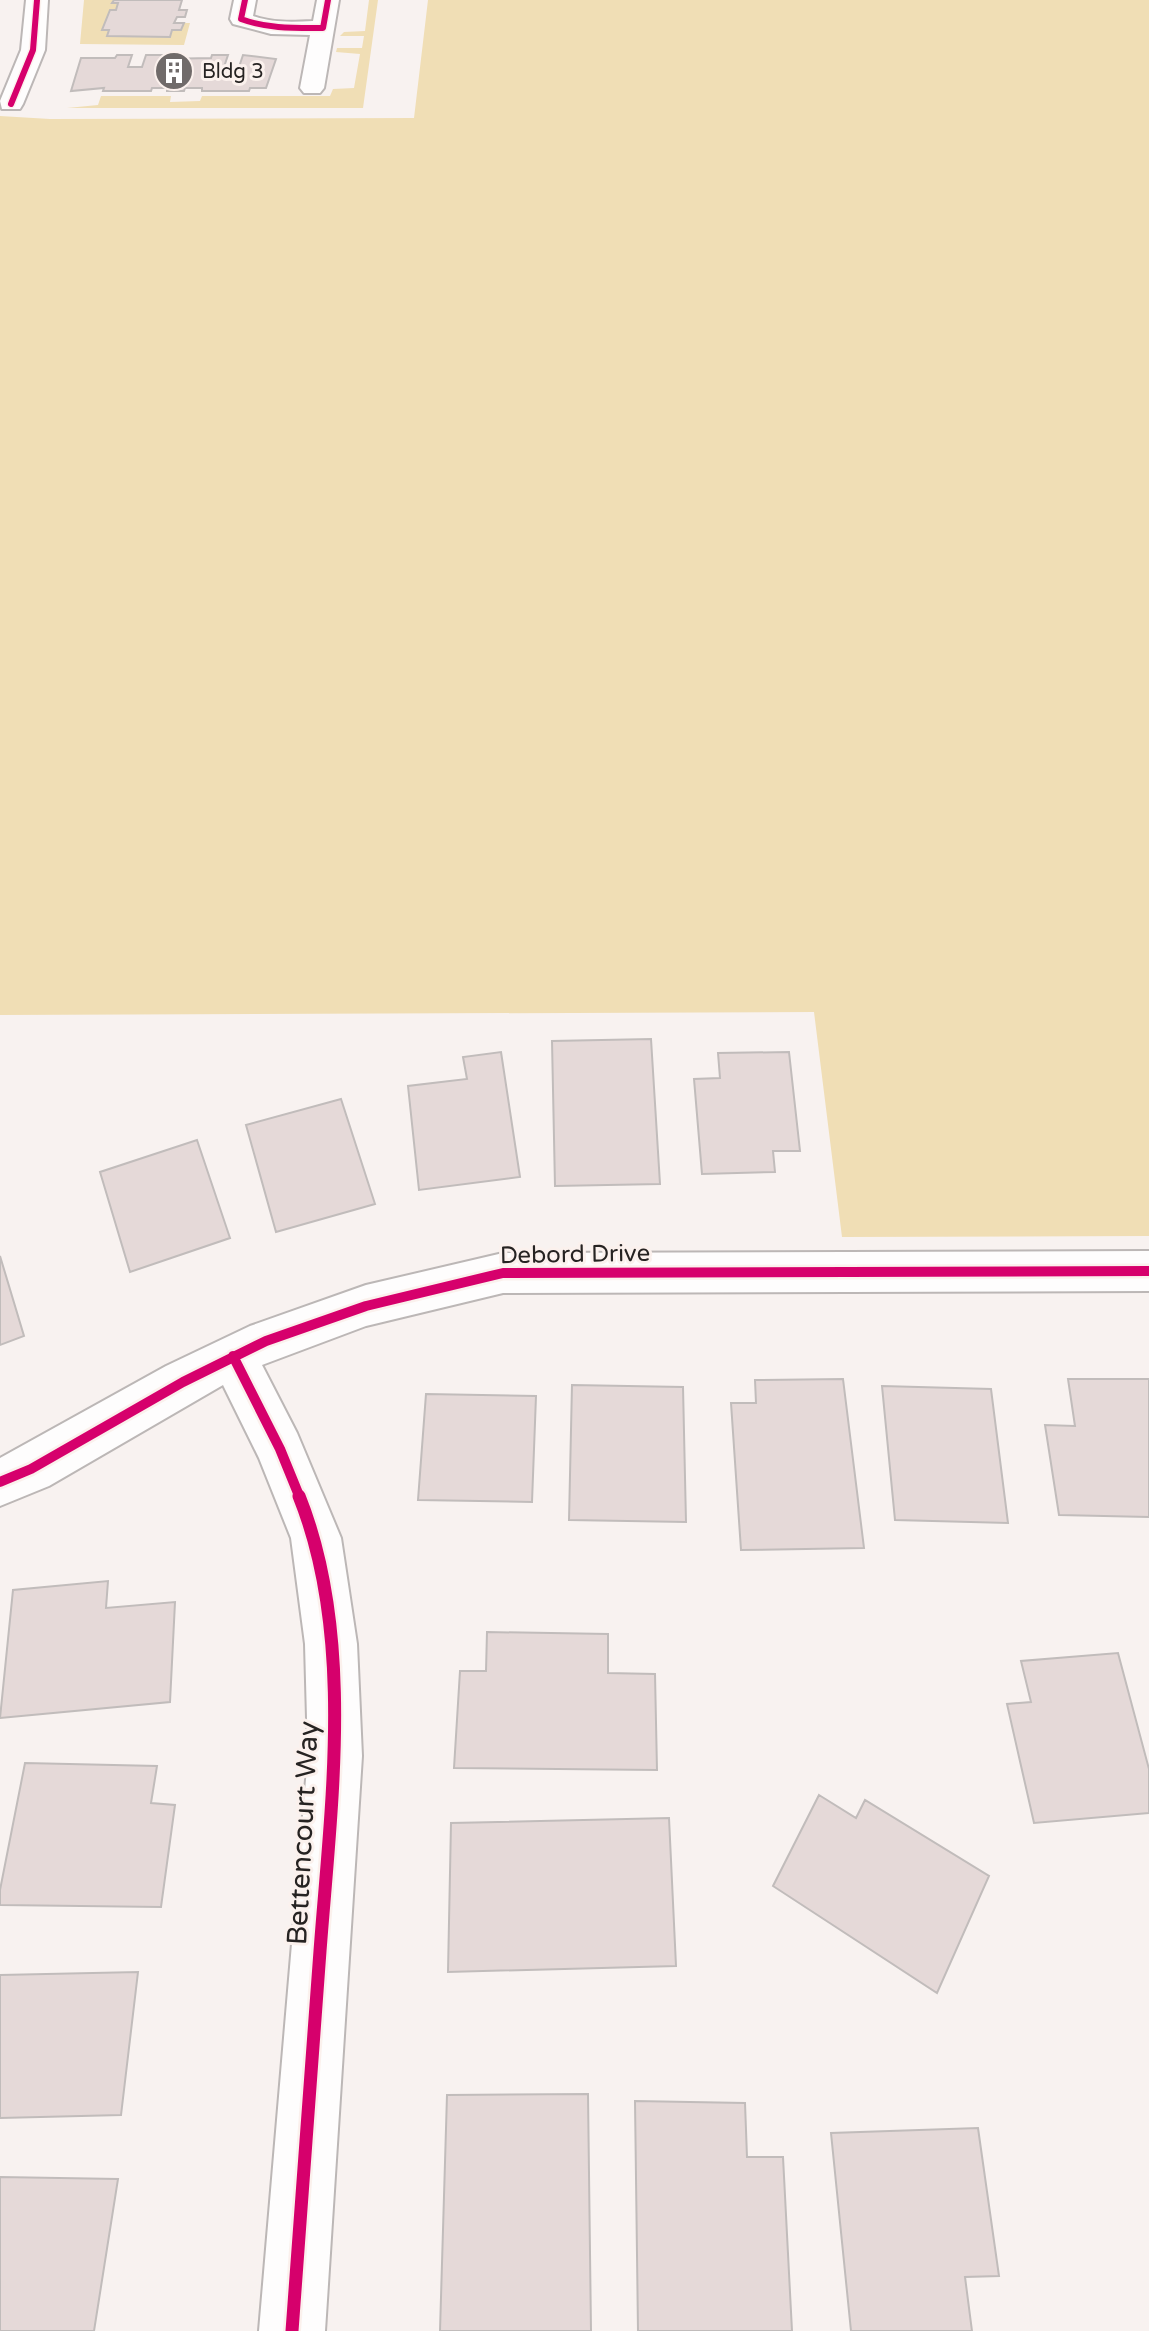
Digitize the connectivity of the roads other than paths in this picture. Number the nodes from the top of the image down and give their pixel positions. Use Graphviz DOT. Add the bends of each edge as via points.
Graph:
graph roads {
  1 [pos="37,0"];
  2 [pos="245,0"];
  3 [pos="328,0"];
  4 [pos="323,28"];
  5 [pos="312,88"];
  6 [pos="11,104"];
  7 [pos="1149,1271"];
  8 [pos="233,1356"];
  9 [pos="0,1482"];
  10 [pos="292,2331"];
  1 -- 6 [label="street" via="33,50"];
  2 -- 4 [label="street" via="241,19 256,26"];
  3 -- 4 [label="street"];
  4 -- 5 [label="street"];
  7 -- 8 [label="street, Debord Drive" via="503,1273 328,1317"];
  8 -- 9 [label="street, Debord Drive"];
  8 -- 10 [label="street, Bettencourt Way" via="280,1449 316,1538 331,1644 335,1756"];
}
